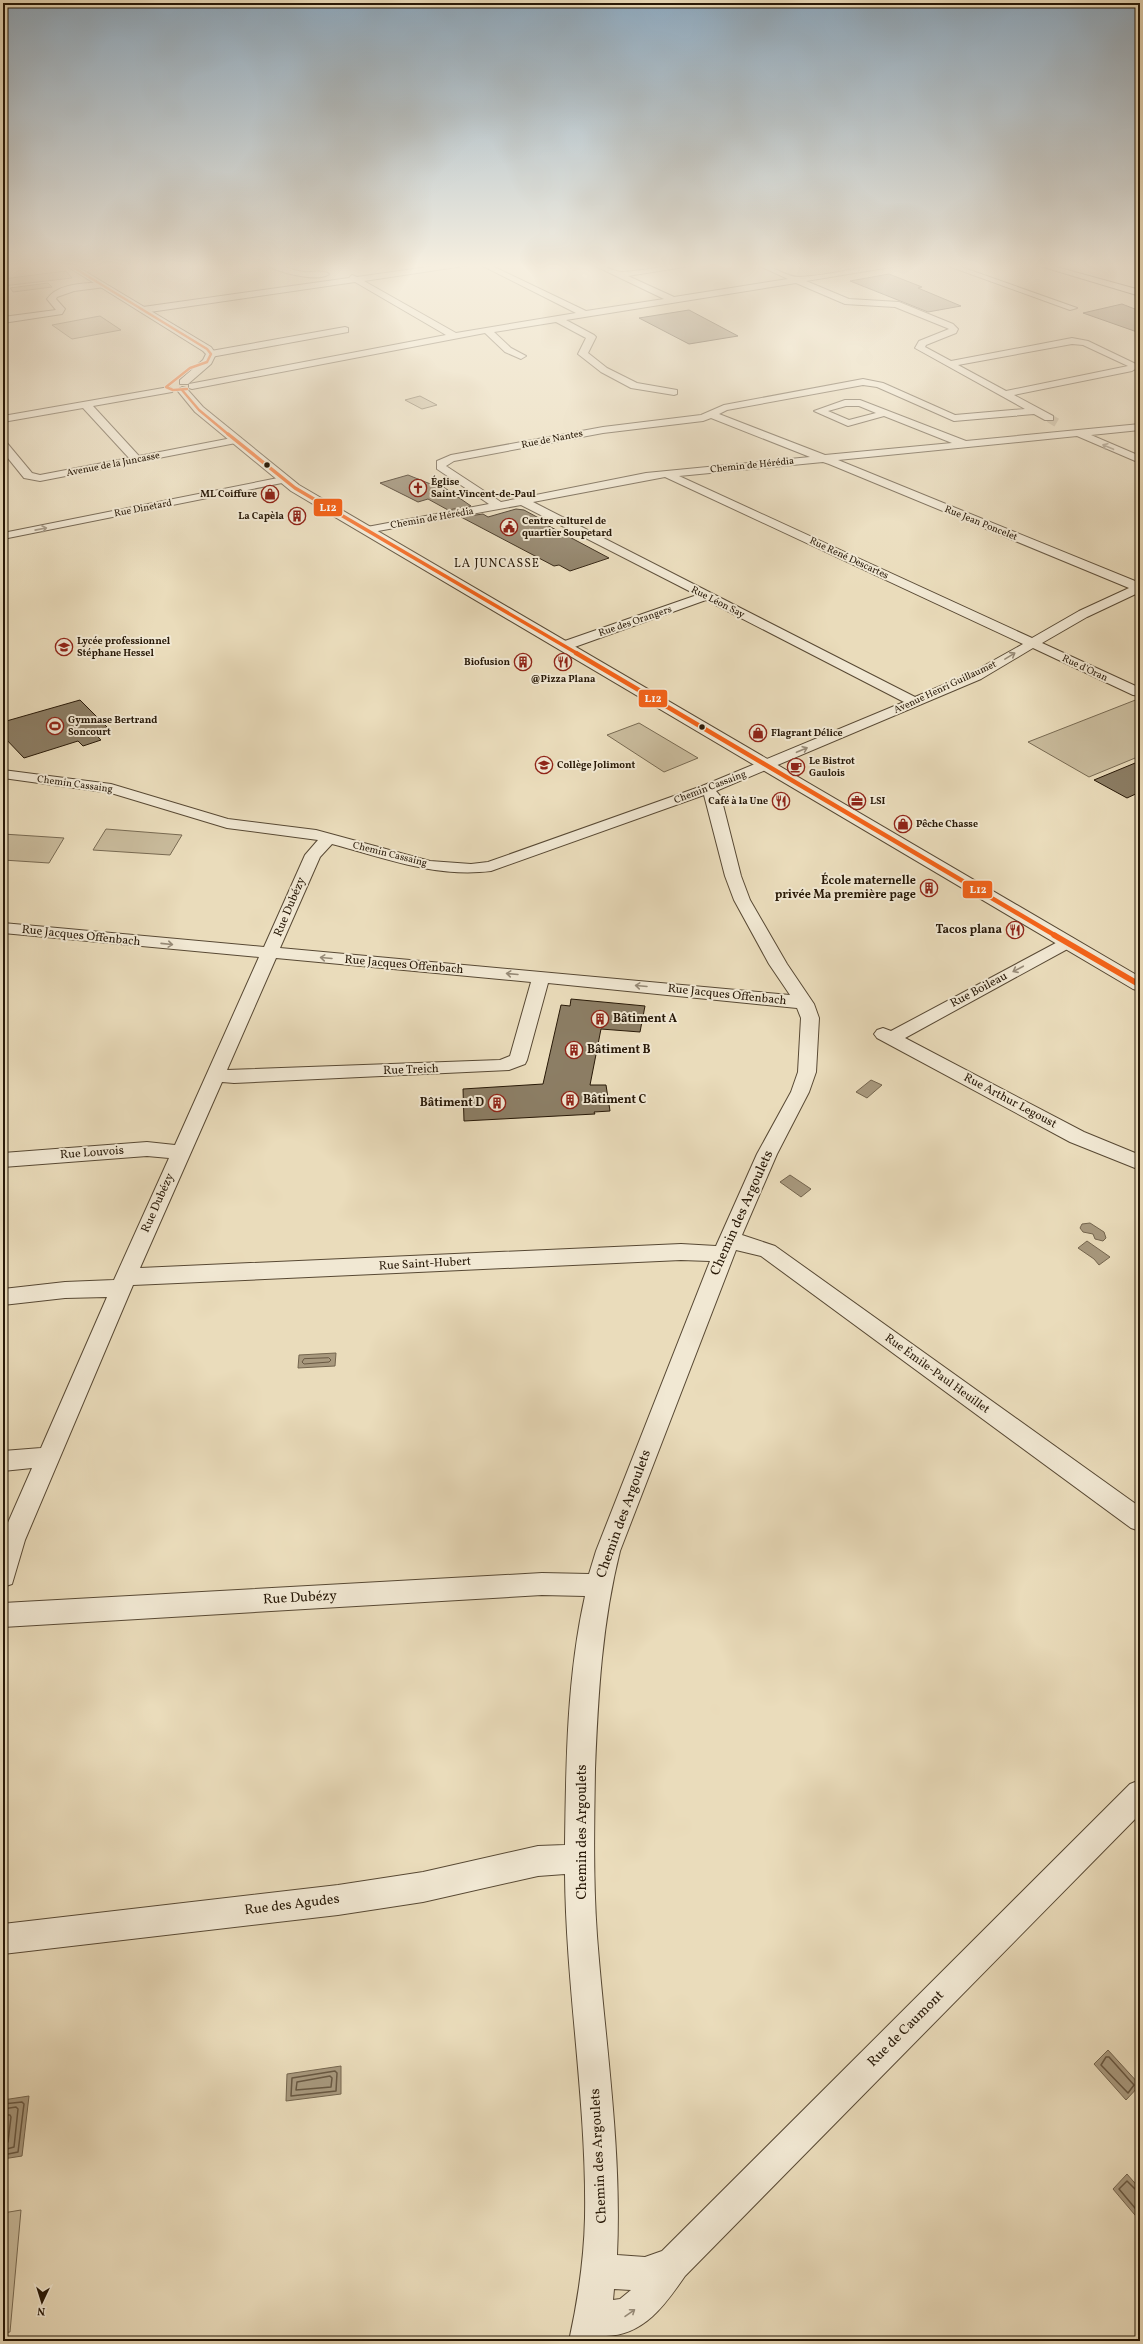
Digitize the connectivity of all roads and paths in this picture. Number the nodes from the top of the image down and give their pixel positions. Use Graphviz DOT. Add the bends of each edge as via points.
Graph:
graph roads {
  1 [pos="198,372"];
  2 [pos="260,372"];
  3 [pos="608,372"];
  4 [pos="964,372"];
  5 [pos="1110,372"];
  6 [pos="186,386"];
  7 [pos="169,390"];
  8 [pos="674,392"];
  9 [pos="1004,394"];
  10 [pos="86,405"];
  11 [pos="1036,411"];
  12 [pos="881,412"];
  13 [pos="712,415"];
  14 [pos="1049,418"];
  15 [pos="3,419"];
  16 [pos="1059,424"];
  17 [pos="1140,427"];
  18 [pos="1077,433"];
  19 [pos="237,440"];
  20 [pos="964,444"];
  21 [pos="3,445"];
  22 [pos="823,458"];
  23 [pos="136,459"];
  24 [pos="1140,460"];
  25 [pos="666,474"];
  26 [pos="283,480"];
  27 [pos="522,501"];
  28 [pos="498,506"];
  29 [pos="367,530"];
  30 [pos="3,536"];
  31 [pos="1140,588"];
  32 [pos="706,596"];
  33 [pos="1033,643"];
  34 [pos="564,646"];
  35 [pos="1138,692"];
  36 [pos="915,702"];
  37 [pos="766,765"];
  38 [pos="3,774"];
  39 [pos="707,789"];
  40 [pos="329,838"];
  41 [pos="3,928"];
  42 [pos="1067,942"];
  43 [pos="270,953"];
  44 [pos="542,977"];
  45 [pos="1140,985"];
  46 [pos="805,1004"];
  47 [pos="887,1036"];
  48 [pos="216,1075"];
  49 [pos="181,1152"];
  50 [pos="3,1160"];
  51 [pos="1140,1163"];
  52 [pos="726,1248"];
  53 [pos="124,1283"];
  54 [pos="3,1297"];
  55 [pos="48,1457"];
  56 [pos="3,1462"];
  57 [pos="1140,1521"];
  58 [pos="3,1576"];
  59 [pos="598,1586"];
  60 [pos="3,1615"];
  61 [pos="1140,1794"];
  62 [pos="579,1858"];
  63 [pos="3,1939"];
  64 [pos="672,2264"];
  65 [pos="601,2271"];
  66 [pos="590,2330"];
  1 -- 6 [label="street"];
  2 -- 6 [label="street"];
  3 -- 8 [label="street" via="634,386"];
  4 -- 9 [label="street"];
  5 -- 9 [label="street"];
  6 -- 7 [label="street"];
  6 -- 19 [label="street" via="198,409"];
  7 -- 10 [label="street"];
  9 -- 11 [label="street"];
  10 -- 15 [label="street"];
  10 -- 23 [label="street"];
  11 -- 13 [label="street, Rue de Nantes" via="954,418 880,385 863,382 724,408"];
  11 -- 14 [label="street"];
  12 -- 12 [label="street" via="852,402 818,411 848,423 879,415"];
  12 -- 20 [label="street"];
  13 -- 22 [label="street, Rue Jean Poncelet"];
  13 -- 28 [label="street, Rue de Nantes" via="603,430 451,458 441,463 441,467"];
  16 -- 18 [label="street"];
  17 -- 18 [label="street, Chemin de Hérédia"];
  18 -- 20 [label="street, Chemin de Hérédia"];
  24 -- 18 [label="street, one-way"];
  19 -- 23 [label="street, Avenue de la Juncasse"];
  19 -- 26 [label="street"];
  20 -- 22 [label="street, Chemin de Hérédia"];
  21 -- 23 [label="street, Avenue de la Juncasse" via="32,478"];
  22 -- 25 [label="street, Chemin de Hérédia"];
  22 -- 31 [label="street, Rue Jean Poncelet"];
  25 -- 27 [label="street, Chemin de Hérédia"];
  25 -- 33 [label="street, Rue René Descartes"];
  26 -- 29 [label="street"];
  30 -- 26 [label="street, Rue Dinetard, one-way"];
  27 -- 28 [label="street, Chemin de Hérédia"];
  27 -- 32 [label="street, Rue Léon Say"];
  28 -- 29 [label="street, Chemin de Hérédia"];
  29 -- 34 [label="street"];
  31 -- 33 [label="street, Avenue Henri Guillaumet" via="1083,614"];
  32 -- 34 [label="street, Rue des Orangers"];
  32 -- 36 [label="street, Rue Léon Say"];
  33 -- 35 [label="street, Rue d'Oran"];
  36 -- 33 [label="street, Avenue Henri Guillaumet, one-way" via="976,676"];
  34 -- 37 [label="street"];
  37 -- 36 [label="street, Avenue Henri Guillaumet, one-way"];
  37 -- 39 [label="street, Chemin Cassaing"];
  37 -- 42 [label="street"];
  38 -- 40 [label="street, Chemin Cassaing" via="94,785 144,797 228,823 300,831"];
  39 -- 40 [label="street, Chemin Cassaing" via="491,866 471,870 456,870 424,863"];
  39 -- 46 [label="street, Chemin des Argoulets" via="713,797 733,876 742,900 778,964"];
  40 -- 43 [label="street, Rue Dubézy" via="313,855"];
  41 -- 43 [label="street, Rue Jacques Offenbach, one-way"];
  42 -- 45 [label="street"];
  42 -- 47 [label="street, Rue Boileau, one-way"];
  44 -- 43 [label="street, Rue Jacques Offenbach, one-way"];
  43 -- 48 [label="street, Rue Dubézy"];
  46 -- 44 [label="street, Rue Jacques Offenbach, one-way" via="786,1000"];
  44 -- 48 [label="street, Rue Treich" via="518,1060 513,1064 266,1076"];
  46 -- 52 [label="street, Chemin des Argoulets" via="810,1018 807,1072 800,1092 767,1154"];
  47 -- 51 [label="street, Rue Arthur Legoust" via="1077,1136"];
  48 -- 49 [label="street, Rue Dubézy"];
  49 -- 50 [label="street, Rue Louvois" via="147,1149"];
  49 -- 53 [label="street, Rue Dubézy"];
  52 -- 53 [label="street, Rue Saint-Hubert" via="712,1253 681,1252"];
  52 -- 57 [label="street, Rue Émile-Paul Heuillet" via="750,1244 768,1251"];
  52 -- 59 [label="street, Chemin des Argoulets" via="608,1551"];
  53 -- 54 [label="street"];
  53 -- 55 [label="street, Rue Dubézy"];
  55 -- 56 [label="street"];
  55 -- 58 [label="street, Rue Dubézy" via="13,1540"];
  59 -- 60 [label="street, Rue Dubézy" via="572,1583 542,1584"];
  59 -- 62 [label="street, Chemin des Argoulets" via="591,1621 584,1693"];
  61 -- 64 [label="street, Rue de Caumont"];
  62 -- 63 [label="street, Rue des Agudes" via="538,1861 423,1887 338,1900"];
  62 -- 65 [label="street, Chemin des Argoulets" via="586,1986 602,2168"];
  64 -- 65 [label="street, Rue de Caumont" via="645,2274"];
  66 -- 64 [label="street, Rue de Caumont, one-way" via="627,2316 647,2300"];
  65 -- 66 [label="street, Chemin des Argoulets"];
}
